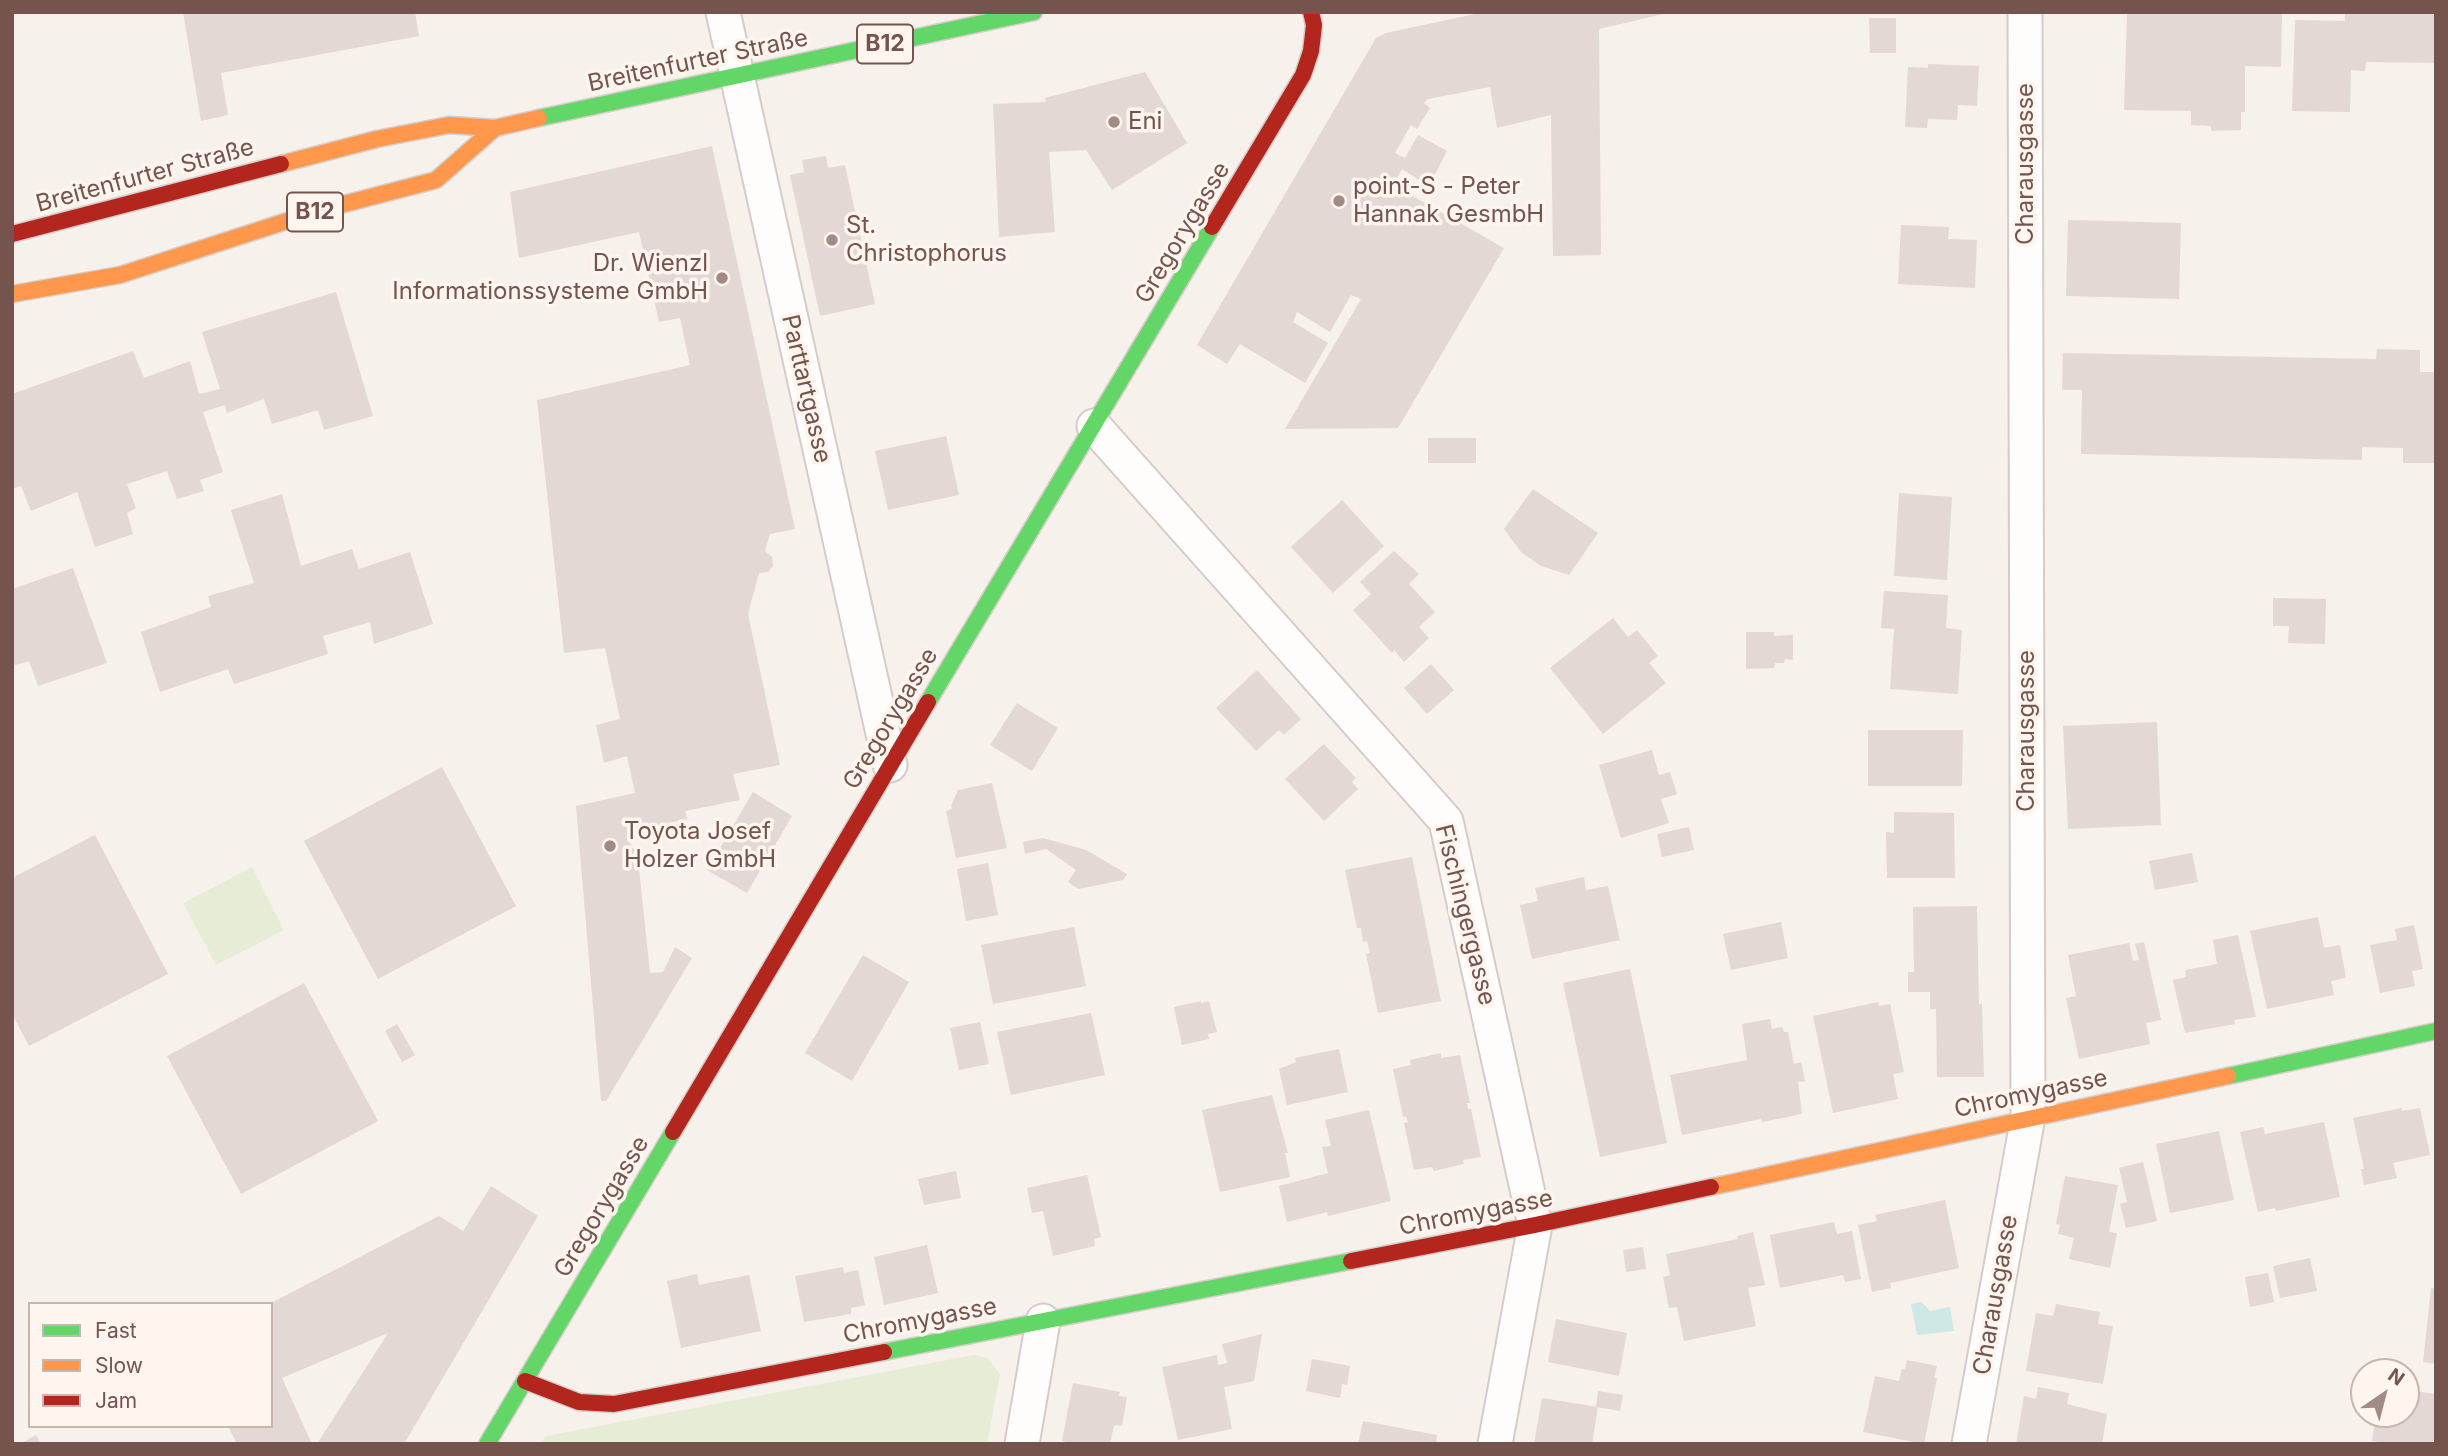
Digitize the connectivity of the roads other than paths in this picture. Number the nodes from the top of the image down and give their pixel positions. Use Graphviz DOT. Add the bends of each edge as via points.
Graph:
graph roads {
  1 [pos="723,12"];
  2 [pos="1034,12"];
  3 [pos="1311,12"];
  4 [pos="2025,12"];
  5 [pos="736,76"];
  6 [pos="495,128"];
  7 [pos="12,234"];
  8 [pos="12,294"];
  9 [pos="1094,426"];
  10 [pos="890,765"];
  11 [pos="2436,1031"];
  12 [pos="2028,1117"];
  13 [pos="1535,1225"];
  14 [pos="1043,1321"];
  15 [pos="525,1381"];
  16 [pos="487,1444"];
  17 [pos="1022,1444"];
  18 [pos="1495,1444"];
  19 [pos="1969,1444"];
  1 -- 5 [label="street, Parttartgasse"];
  2 -- 5 [label="street, Breitenfurter Straße / B12"];
  3 -- 9 [label="street, Gregorygasse" via="1311,51 1303,75"];
  4 -- 12 [label="street, Charausgasse"];
  5 -- 6 [label="street, Breitenfurter Straße / B12"];
  5 -- 10 [label="street, Parttartgasse"];
  6 -- 7 [label="street, Breitenfurter Straße / B12" via="449,125 377,139"];
  6 -- 8 [label="street, Breitenfurter Straße / B12" via="436,180 321,210 120,275"];
  9 -- 10 [label="street, Gregorygasse"];
  9 -- 13 [label="street, Fischingergasse" via="1446,821"];
  10 -- 15 [label="street, Gregorygasse"];
  11 -- 12 [label="street, Chromygasse"];
  12 -- 13 [label="street, Chromygasse"];
  12 -- 19 [label="street, Charausgasse"];
  13 -- 14 [label="street, Chromygasse"];
  13 -- 18 [label="street, Fischingergasse"];
  14 -- 15 [label="street, Chromygasse" via="614,1404 579,1402"];
  14 -- 17 [label="street"];
  15 -- 16 [label="street, Gregorygasse"];
}
